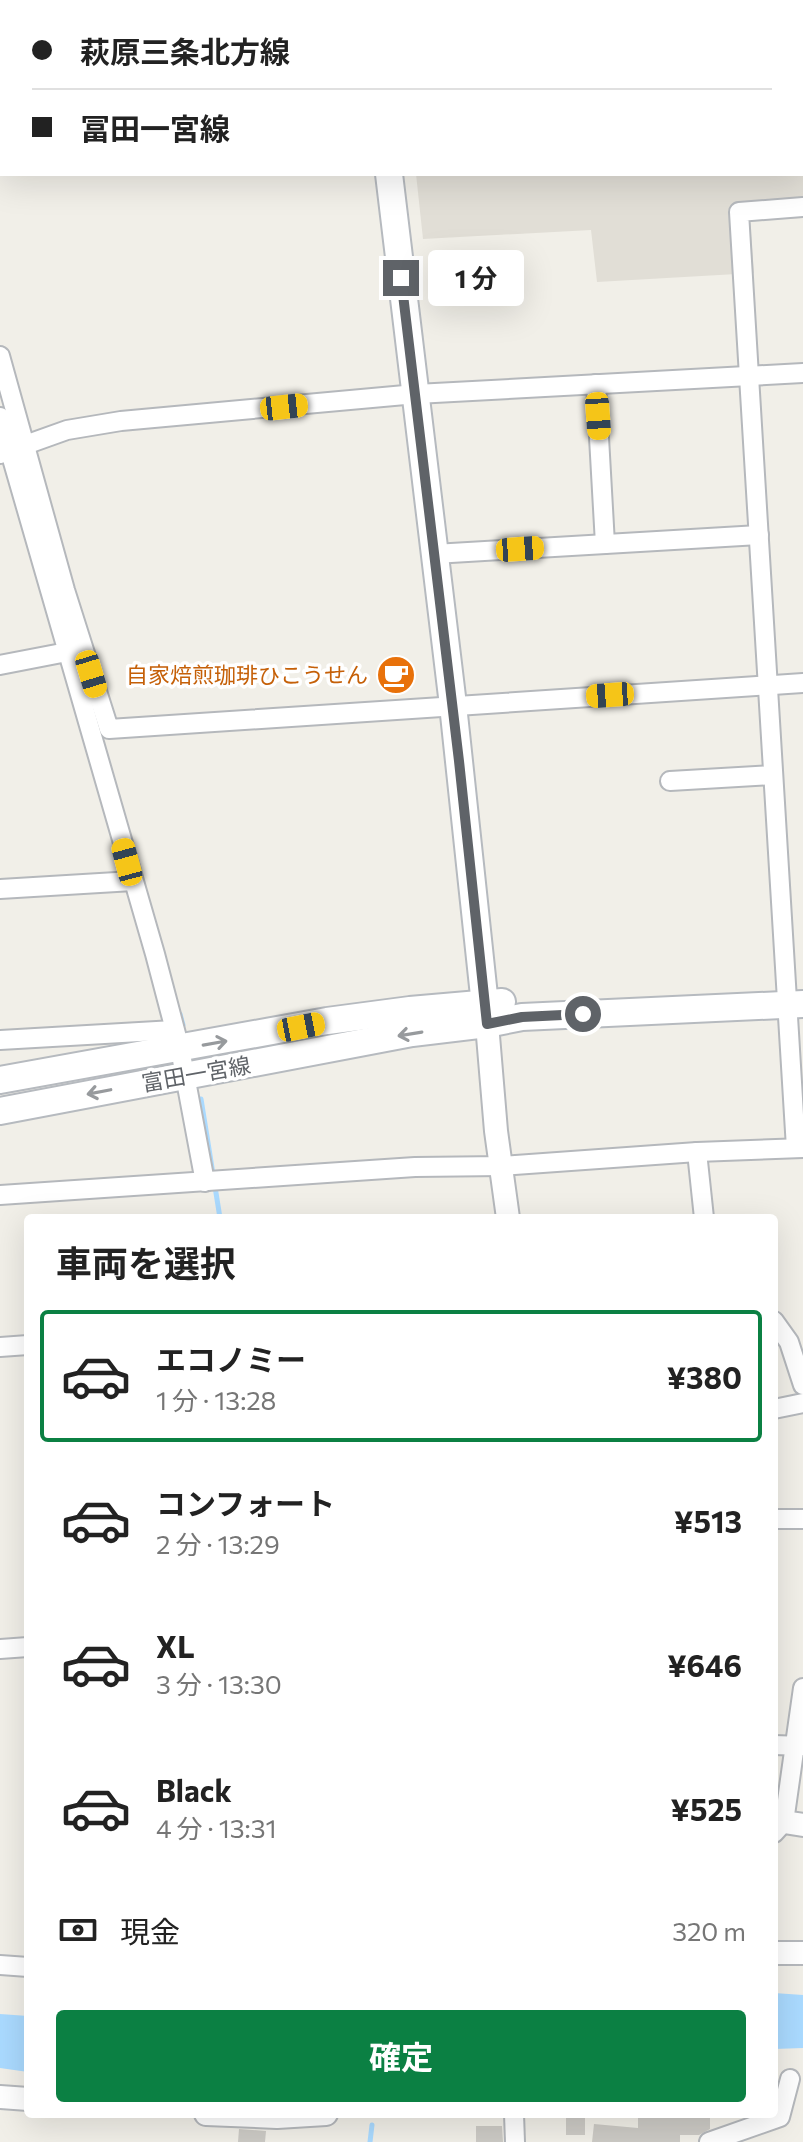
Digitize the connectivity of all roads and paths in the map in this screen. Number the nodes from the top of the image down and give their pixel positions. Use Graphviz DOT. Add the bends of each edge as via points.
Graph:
graph roads {
  1 [pos="389,176"];
  2 [pos="803,207"];
  3 [pos="0,356"];
  4 [pos="803,373"];
  5 [pos="750,377"];
  6 [pos="596,384"];
  7 [pos="416,394"];
  8 [pos="0,417"];
  9 [pos="14,449"];
  10 [pos="759,535"];
  11 [pos="605,544"];
  12 [pos="434,554"];
  13 [pos="67,652"];
  14 [pos="0,665"];
  15 [pos="803,683"];
  16 [pos="768,685"];
  17 [pos="453,705"];
  18 [pos="773,775"];
  19 [pos="670,781"];
  20 [pos="133,881"];
  21 [pos="0,889"];
  22 [pos="795,996"];
  23 [pos="486,1014"];
  24 [pos="0,1040"];
  25 [pos="177,1040"];
  26 [pos="183,1075"];
  27 [pos="0,1080"];
  28 [pos="0,1111"];
  29 [pos="799,1148"];
  30 [pos="697,1152"];
  31 [pos="502,1166"];
  32 [pos="212,1181"];
  33 [pos="0,1195"];
  34 [pos="508,1214"];
  35 [pos="704,1214"];
  36 [pos="778,1327"];
  37 [pos="24,1345"];
  38 [pos="0,1347"];
  39 [pos="803,1385"];
  40 [pos="803,1403"];
  41 [pos="778,1408"];
  42 [pos="778,1519"];
  43 [pos="803,1519"];
  44 [pos="24,1647"];
  45 [pos="0,1649"];
  46 [pos="803,1688"];
  47 [pos="778,1745"];
  48 [pos="799,1746"];
  49 [pos="787,1827"];
  50 [pos="778,1953"];
  51 [pos="803,1953"];
  52 [pos="0,1965"];
  53 [pos="24,1967"];
  54 [pos="789,2079"];
  55 [pos="0,2097"];
  56 [pos="24,2099"];
  57 [pos="514,2118"];
  58 [pos="777,2118"];
  59 [pos="778,2118"];
  60 [pos="515,2142"];
  61 [pos="709,2142"];
  1 -- 7 [label="main road"];
  2 -- 5 [label="street" via="739,212"];
  3 -- 9 [label="street"];
  4 -- 5 [label="street"];
  5 -- 6 [label="street"];
  5 -- 10 [label="street"];
  6 -- 7 [label="street"];
  6 -- 11 [label="street"];
  7 -- 9 [label="street" via="107,423 67,430"];
  7 -- 12 [label="main road"];
  8 -- 9 [label="street"];
  9 -- 13 [label="street"];
  9 -- 17 [label="street" via="109,729"];
  10 -- 11 [label="street"];
  10 -- 16 [label="street"];
  11 -- 12 [label="street"];
  12 -- 17 [label="main road"];
  13 -- 14 [label="street"];
  13 -- 20 [label="street"];
  15 -- 16 [label="street"];
  16 -- 17 [label="street"];
  16 -- 18 [label="street"];
  17 -- 23 [label="main road"];
  18 -- 19 [label="street"];
  18 -- 22 [label="street"];
  20 -- 21 [label="street"];
  20 -- 25 [label="street"];
  22 -- 23 [label="main road"];
  22 -- 29 [label="street"];
  25 -- 23 [label="main road, 富田一宮線, one-way" via="327,1021"];
  23 -- 26 [label="main road, 富田一宮線, one-way" via="412,1033"];
  23 -- 31 [label="street"];
  24 -- 25 [label="street"];
  25 -- 26 [label="street"];
  25 -- 27 [label="main road, 富田一宮線"];
  26 -- 28 [label="main road, 富田一宮線, one-way"];
  26 -- 32 [label="street"];
  29 -- 30 [label="street"];
  30 -- 31 [label="street"];
  30 -- 35 [label="street"];
  31 -- 32 [label="street"];
  31 -- 34 [label="street"];
  32 -- 33 [label="street"];
  36 -- 39 [label="street" via="789,1342"];
  37 -- 38 [label="street"];
  40 -- 41 [label="street"];
  42 -- 43 [label="street"];
  44 -- 45 [label="street"];
  46 -- 48 [label="street"];
  47 -- 48 [label="street"];
  48 -- 49 [label="street"];
  50 -- 51 [label="street"];
  52 -- 53 [label="street"];
  54 -- 59 [label="street"];
  55 -- 56 [label="street"];
  57 -- 60 [label="street"];
  58 -- 61 [label="street"];
}
